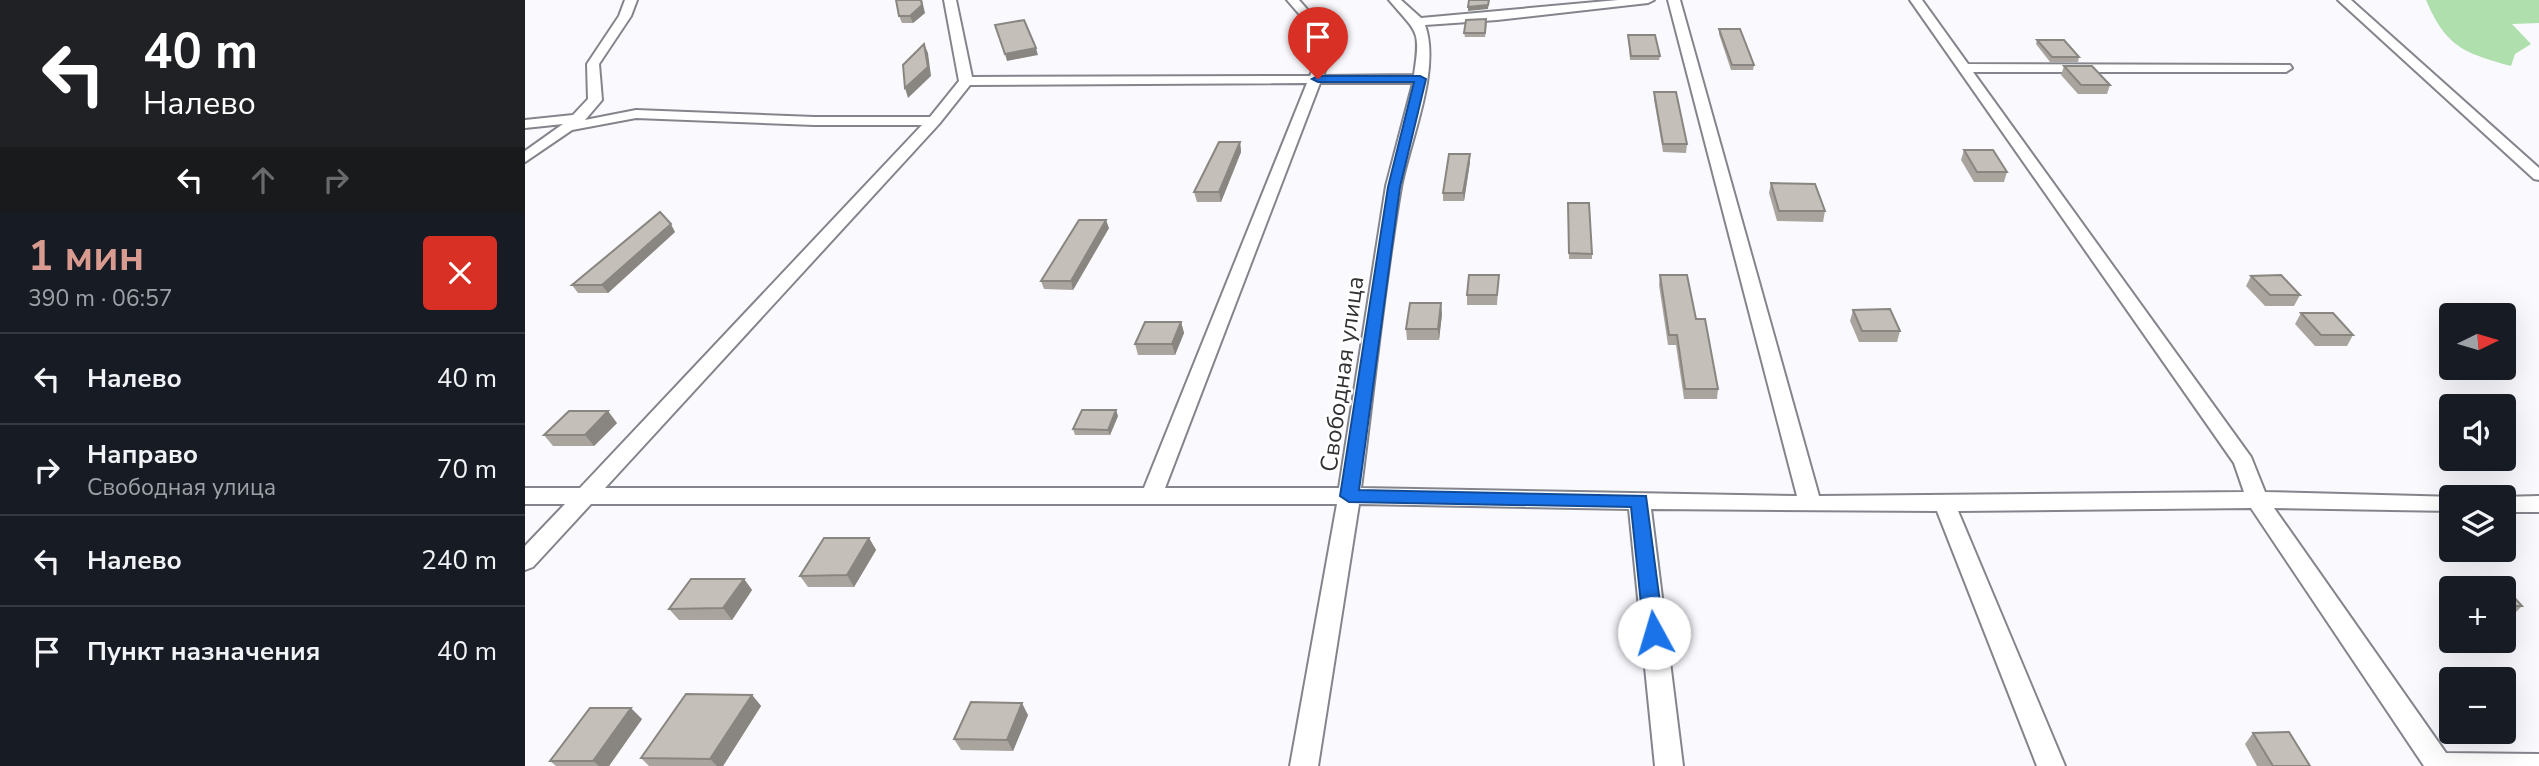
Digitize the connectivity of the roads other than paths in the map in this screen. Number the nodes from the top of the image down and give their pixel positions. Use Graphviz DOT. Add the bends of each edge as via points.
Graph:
graph roads {
  1 [pos="631,0"];
  2 [pos="950,0"];
  3 [pos="1293,0"];
  4 [pos="1395,0"];
  5 [pos="1648,0"];
  6 [pos="1674,0"];
  7 [pos="1916,0"];
  8 [pos="2344,0"];
  9 [pos="1418,22"];
  10 [pos="1965,68"];
  11 [pos="2286,68"];
  12 [pos="1318,79"];
  13 [pos="1420,79"];
  14 [pos="966,81"];
  15 [pos="934,121"];
  16 [pos="573,122"];
  17 [pos="525,124"];
  18 [pos="525,158"];
  19 [pos="2539,176"];
  20 [pos="585,495"];
  21 [pos="1152,495"];
  22 [pos="525,496"];
  23 [pos="1349,496"];
  24 [pos="1639,500"];
  25 [pos="2257,500"];
  26 [pos="1944,502"];
  27 [pos="2439,503"];
  28 [pos="1810,504"];
  29 [pos="2516,504"];
  30 [pos="2539,504"];
  31 [pos="525,561"];
  32 [pos="1304,766"];
  33 [pos="1669,766"];
  34 [pos="2051,766"];
  35 [pos="2440,766"];
  36 [pos="2539,766"];
  1 -- 16 [label="street" via="593,64 595,100"];
  2 -- 14 [label="street"];
  3 -- 12 [label="street" via="1326,38"];
  4 -- 9 [label="street"];
  5 -- 9 [label="street"];
  6 -- 28 [label="street"];
  7 -- 10 [label="street"];
  8 -- 19 [label="street"];
  9 -- 13 [label="street, Свободная улица" via="1425,42"];
  10 -- 11 [label="street"];
  10 -- 25 [label="street" via="2244,462"];
  12 -- 13 [label="street"];
  12 -- 14 [label="street"];
  12 -- 21 [label="street"];
  13 -- 23 [label="street, Свободная улица" via="1394,187"];
  14 -- 15 [label="street"];
  15 -- 16 [label="street" via="636,114"];
  15 -- 20 [label="street"];
  16 -- 17 [label="street"];
  16 -- 18 [label="street"];
  20 -- 21 [label="street"];
  20 -- 22 [label="street"];
  20 -- 31 [label="street"];
  21 -- 23 [label="street"];
  23 -- 24 [label="street"];
  23 -- 32 [label="street, Свободная улица"];
  24 -- 28 [label="street"];
  24 -- 33 [label="street"];
  25 -- 26 [label="street"];
  25 -- 27 [label="street"];
  25 -- 35 [label="street"];
  26 -- 28 [label="street"];
  26 -- 34 [label="street"];
  29 -- 30 [label="street"];
  35 -- 36 [label="street"];
}
